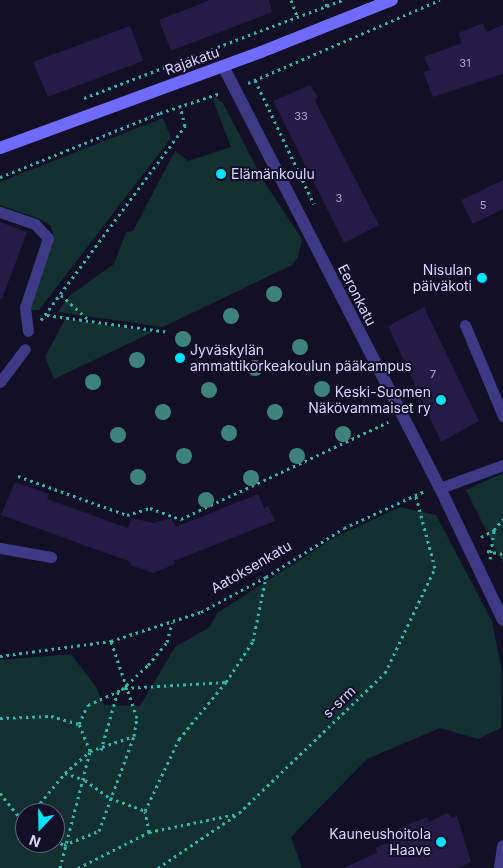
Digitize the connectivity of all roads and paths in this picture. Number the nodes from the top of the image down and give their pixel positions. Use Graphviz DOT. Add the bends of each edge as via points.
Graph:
graph roads {
  1 [pos="292,0"];
  2 [pos="342,0"];
  3 [pos="392,0"];
  4 [pos="327,6"];
  5 [pos="298,16"];
  6 [pos="254,33"];
  7 [pos="222,66"];
  8 [pos="82,99"];
  9 [pos="180,106"];
  10 [pos="0,148"];
  11 [pos="0,212"];
  12 [pos="62,295"];
  13 [pos="46,316"];
  14 [pos="90,320"];
  15 [pos="464,325"];
  16 [pos="28,331"];
  17 [pos="169,332"];
  18 [pos="25,349"];
  19 [pos="0,382"];
  20 [pos="403,416"];
  21 [pos="503,416"];
  22 [pos="503,465"];
  23 [pos="18,476"];
  24 [pos="440,488"];
  25 [pos="415,493"];
  26 [pos="503,519"];
  27 [pos="494,530"];
  28 [pos="477,539"];
  29 [pos="0,548"];
  30 [pos="483,550"];
  31 [pos="493,552"];
  32 [pos="503,554"];
  33 [pos="51,557"];
  34 [pos="489,562"];
  35 [pos="266,577"];
  36 [pos="503,620"];
  37 [pos="172,622"];
  38 [pos="110,641"];
  39 [pos="0,656"];
  40 [pos="226,682"];
  41 [pos="125,688"];
  42 [pos="0,718"];
  43 [pos="79,724"];
  44 [pos="134,736"];
  45 [pos="101,750"];
  46 [pos="90,751"];
  47 [pos="65,773"];
  48 [pos="85,780"];
  49 [pos="0,793"];
  50 [pos="110,798"];
  51 [pos="40,803"];
  52 [pos="15,811"];
  53 [pos="145,811"];
  54 [pos="239,814"];
  55 [pos="149,832"];
  56 [pos="65,842"];
  57 [pos="65,845"];
  58 [pos="503,846"];
  59 [pos="63,853"];
  60 [pos="60,868"];
  61 [pos="78,868"];
  62 [pos="158,868"];
  63 [pos="500,868"];
  1 -- 5 [label="path"];
  2 -- 4 [label="path"];
  3 -- 7 [label="main road, Rajakatu"];
  6 -- 8 [label="path"];
  7 -- 10 [label="main road, Rajakatu"];
  7 -- 20 [label="street, Eeronkatu"];
  9 -- 12 [label="path" via="185,126"];
  11 -- 16 [label="lane" via="35,224 48,238 26,308"];
  12 -- 13 [label="path"];
  12 -- 14 [label="path"];
  13 -- 14 [label="path"];
  13 -- 16 [label="path"];
  14 -- 17 [label="path"];
  15 -- 21 [label="lane"];
  18 -- 19 [label="lane"];
  20 -- 23 [label="path" via="181,519 150,508 127,515"];
  20 -- 24 [label="street, Eeronkatu"];
  22 -- 24 [label="lane"];
  24 -- 25 [label="path, Aatoksenkatu"];
  24 -- 36 [label="street, Eeronkatu"];
  25 -- 35 [label="path, Aatoksenkatu" via="344,528"];
  25 -- 54 [label="path, s-srm" via="435,568 385,673"];
  26 -- 27 [label="path"];
  27 -- 28 [label="path"];
  27 -- 31 [label="path"];
  29 -- 33 [label="lane"];
  30 -- 31 [label="path"];
  31 -- 32 [label="path"];
  31 -- 34 [label="path"];
  35 -- 37 [label="path, Aatoksenkatu" via="201,612"];
  35 -- 40 [label="path" via="253,641"];
  37 -- 38 [label="path, Aatoksenkatu"];
  37 -- 41 [label="path" via="166,642"];
  38 -- 39 [label="path, Aatoksenkatu"];
  38 -- 41 [label="path"];
  40 -- 41 [label="path"];
  40 -- 53 [label="path" via="179,739"];
  41 -- 43 [label="path" via="88,705"];
  41 -- 44 [label="path" via="137,718"];
  41 -- 45 [label="path" via="113,703"];
  42 -- 43 [label="path" via="51,716"];
  43 -- 46 [label="path"];
  44 -- 45 [label="path"];
  44 -- 50 [label="path"];
  45 -- 46 [label="path"];
  46 -- 47 [label="path"];
  46 -- 48 [label="path"];
  47 -- 48 [label="path"];
  47 -- 51 [label="path"];
  48 -- 50 [label="path"];
  48 -- 56 [label="path"];
  49 -- 52 [label="path"];
  50 -- 53 [label="path"];
  50 -- 57 [label="path" via="99,832"];
  53 -- 55 [label="path"];
  54 -- 55 [label="path"];
  54 -- 62 [label="path, s-srm"];
  55 -- 61 [label="path"];
  58 -- 63 [label="street"];
  59 -- 60 [label="path"];
}
